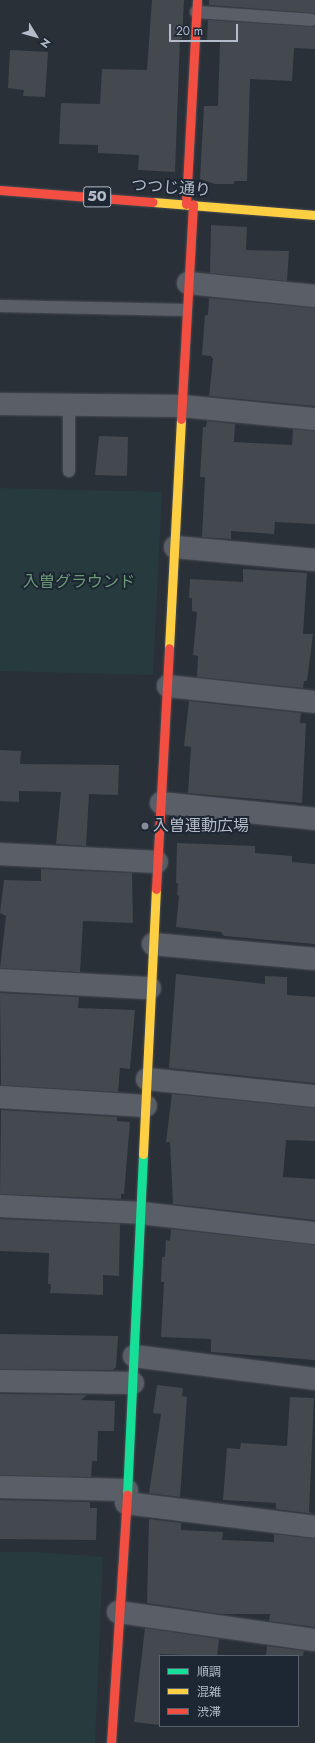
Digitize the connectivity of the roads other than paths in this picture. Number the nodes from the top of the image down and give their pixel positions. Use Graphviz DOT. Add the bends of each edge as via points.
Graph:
graph roads {
  1 [pos="196,6"];
  2 [pos="312,20"];
  3 [pos="0,190"];
  4 [pos="190,204"];
  5 [pos="315,215"];
  6 [pos="188,283"];
  7 [pos="315,296"];
  8 [pos="0,306"];
  9 [pos="186,310"];
  10 [pos="0,404"];
  11 [pos="69,404"];
  12 [pos="182,406"];
  13 [pos="315,419"];
  14 [pos="69,471"];
  15 [pos="175,547"];
  16 [pos="315,560"];
  17 [pos="168,686"];
  18 [pos="315,702"];
  19 [pos="160,803"];
  20 [pos="315,819"];
  21 [pos="0,854"];
  22 [pos="157,862"];
  23 [pos="153,944"];
  24 [pos="315,959"];
  25 [pos="0,980"];
  26 [pos="150,988"];
  27 [pos="147,1080"];
  28 [pos="315,1096"];
  29 [pos="0,1097"];
  30 [pos="146,1106"];
  31 [pos="0,1206"];
  32 [pos="141,1213"];
  33 [pos="315,1233"];
  34 [pos="134,1356"];
  35 [pos="315,1379"];
  36 [pos="0,1381"];
  37 [pos="133,1383"];
  38 [pos="0,1486"];
  39 [pos="127,1496"];
  40 [pos="315,1527"];
  41 [pos="118,1612"];
  42 [pos="315,1640"];
  43 [pos="111,1743"];
  1 -- 2 [label="lane"];
  1 -- 4 [label="street"];
  3 -- 4 [label="street, つつじ通り / 50"];
  4 -- 5 [label="street, つつじ通り / 50"];
  4 -- 6 [label="street"];
  6 -- 7 [label="street"];
  6 -- 9 [label="street"];
  8 -- 9 [label="lane"];
  9 -- 12 [label="street"];
  10 -- 11 [label="street"];
  11 -- 12 [label="street"];
  11 -- 14 [label="lane"];
  12 -- 13 [label="street"];
  12 -- 15 [label="street"];
  15 -- 16 [label="street"];
  15 -- 17 [label="street"];
  17 -- 18 [label="street"];
  17 -- 19 [label="street"];
  19 -- 20 [label="street"];
  19 -- 22 [label="street"];
  21 -- 22 [label="street"];
  22 -- 23 [label="street"];
  23 -- 24 [label="street"];
  23 -- 26 [label="street"];
  25 -- 26 [label="street"];
  26 -- 27 [label="street"];
  27 -- 28 [label="street"];
  27 -- 30 [label="street"];
  29 -- 30 [label="street"];
  30 -- 32 [label="street"];
  31 -- 32 [label="street"];
  32 -- 33 [label="street"];
  32 -- 34 [label="street"];
  34 -- 35 [label="street"];
  34 -- 37 [label="street"];
  36 -- 37 [label="street"];
  37 -- 39 [label="street"];
  38 -- 39 [label="street"];
  39 -- 40 [label="street"];
  39 -- 41 [label="street"];
  41 -- 42 [label="street"];
  41 -- 43 [label="street"];
}
